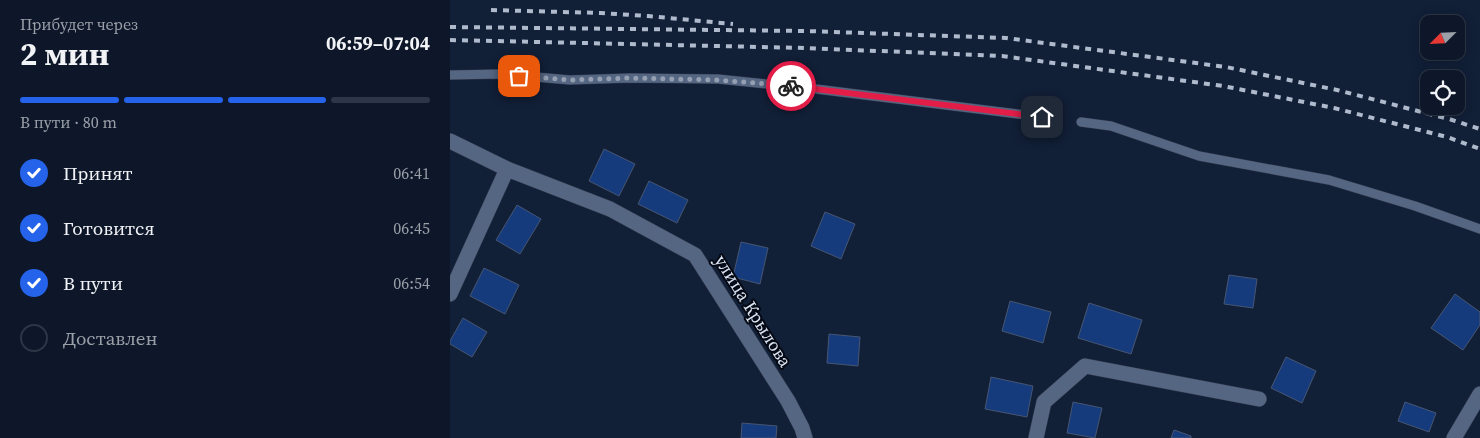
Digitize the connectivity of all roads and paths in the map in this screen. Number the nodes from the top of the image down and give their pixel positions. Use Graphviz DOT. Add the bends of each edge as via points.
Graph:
graph roads {
  1 [pos="450,75"];
  2 [pos="1042,117"];
  3 [pos="1082,122"];
  4 [pos="450,141"];
  5 [pos="507,168"];
  6 [pos="1480,229"];
  7 [pos="450,294"];
  8 [pos="1480,394"];
  9 [pos="1259,399"];
  10 [pos="805,438"];
  11 [pos="1036,438"];
  12 [pos="1454,438"];
  1 -- 2 [label="lane" via="501,74 570,80 718,80"];
  3 -- 6 [label="lane" via="1111,126 1199,156 1329,180"];
  4 -- 5 [label="street, улица Крылова"];
  5 -- 7 [label="street"];
  5 -- 10 [label="street, улица Крылова" via="610,208 695,255 788,401"];
  8 -- 12 [label="street"];
  9 -- 11 [label="street" via="1085,366 1044,402"];
}
